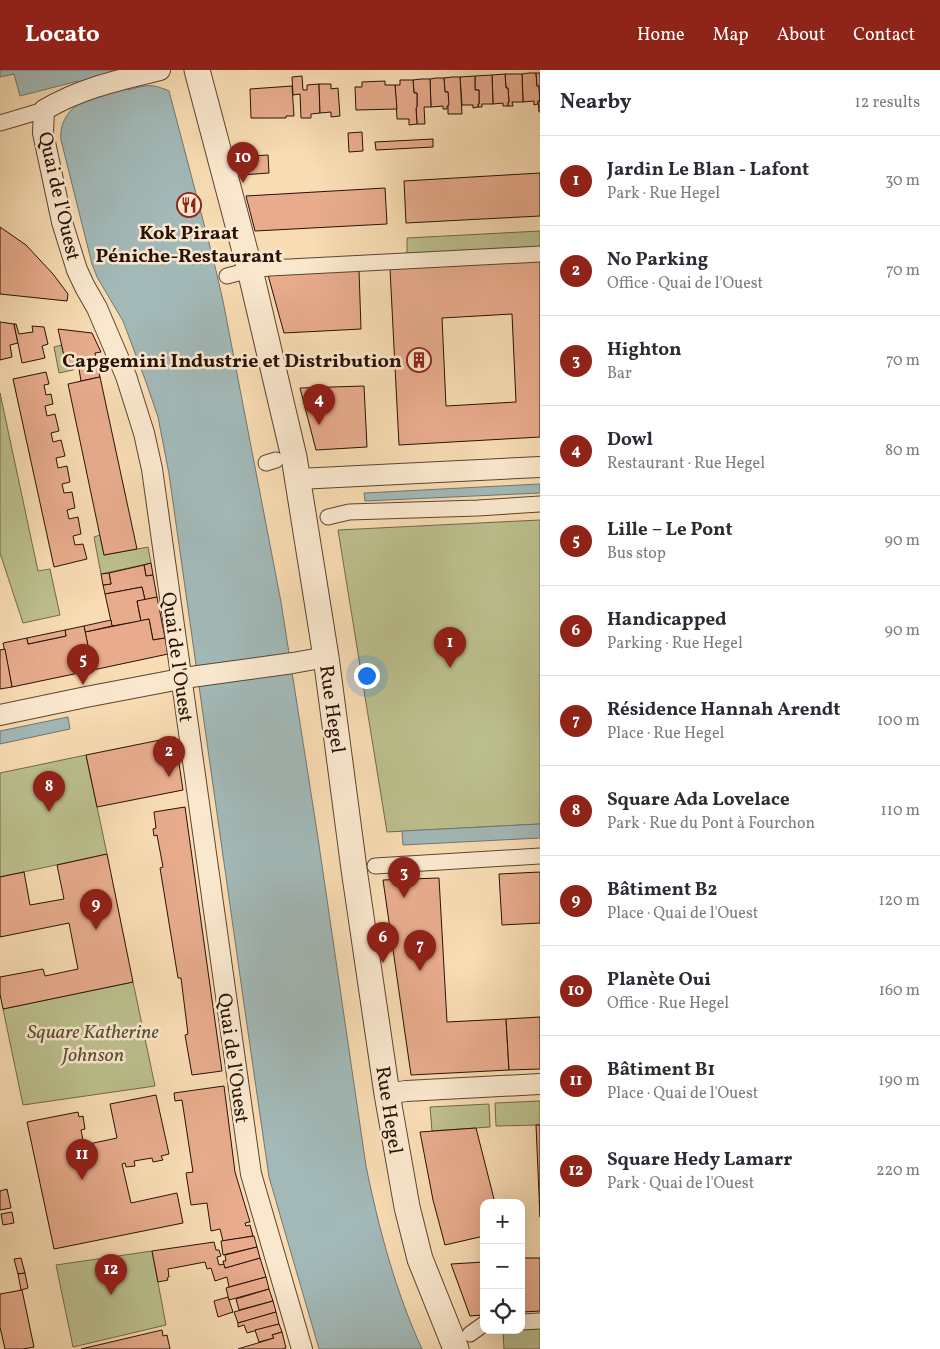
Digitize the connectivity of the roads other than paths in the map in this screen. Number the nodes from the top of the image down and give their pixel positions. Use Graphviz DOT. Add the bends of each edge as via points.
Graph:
graph roads {
  1 [pos="160,70"];
  2 [pos="197,70"];
  3 [pos="44,110"];
  4 [pos="0,123"];
  5 [pos="540,254"];
  6 [pos="238,273"];
  7 [pos="540,467"];
  8 [pos="298,479"];
  9 [pos="540,504"];
  10 [pos="328,517"];
  11 [pos="326,657"];
  12 [pos="186,678"];
  13 [pos="0,715"];
  14 [pos="540,856"];
  15 [pos="376,866"];
  16 [pos="540,1084"];
  17 [pos="387,1094"];
  18 [pos="540,1321"];
  19 [pos="525,1322"];
  20 [pos="480,1327"];
  21 [pos="463,1342"];
  22 [pos="302,1349"];
  1 -- 3 [label="street" via="81,91"];
  2 -- 6 [label="street, Rue Hegel"];
  3 -- 4 [label="street, Quai de l'Ouest"];
  3 -- 12 [label="street, Quai de l'Ouest" via="43,133 62,222 85,287 126,376 144,433"];
  5 -- 6 [label="street" via="270,268"];
  6 -- 8 [label="street, Rue Hegel"];
  7 -- 8 [label="street"];
  8 -- 11 [label="street, Rue Hegel"];
  9 -- 10 [label="street" via="349,512"];
  11 -- 12 [label="street"];
  11 -- 17 [label="street, Rue Hegel"];
  12 -- 13 [label="street"];
  12 -- 22 [label="street, Quai de l'Ouest" via="251,1174"];
  14 -- 15 [label="street"];
  16 -- 17 [label="street"];
  17 -- 21 [label="street, Rue Hegel" via="414,1240 426,1275"];
  18 -- 19 [label="street"];
  20 -- 21 [label="street"];
}
